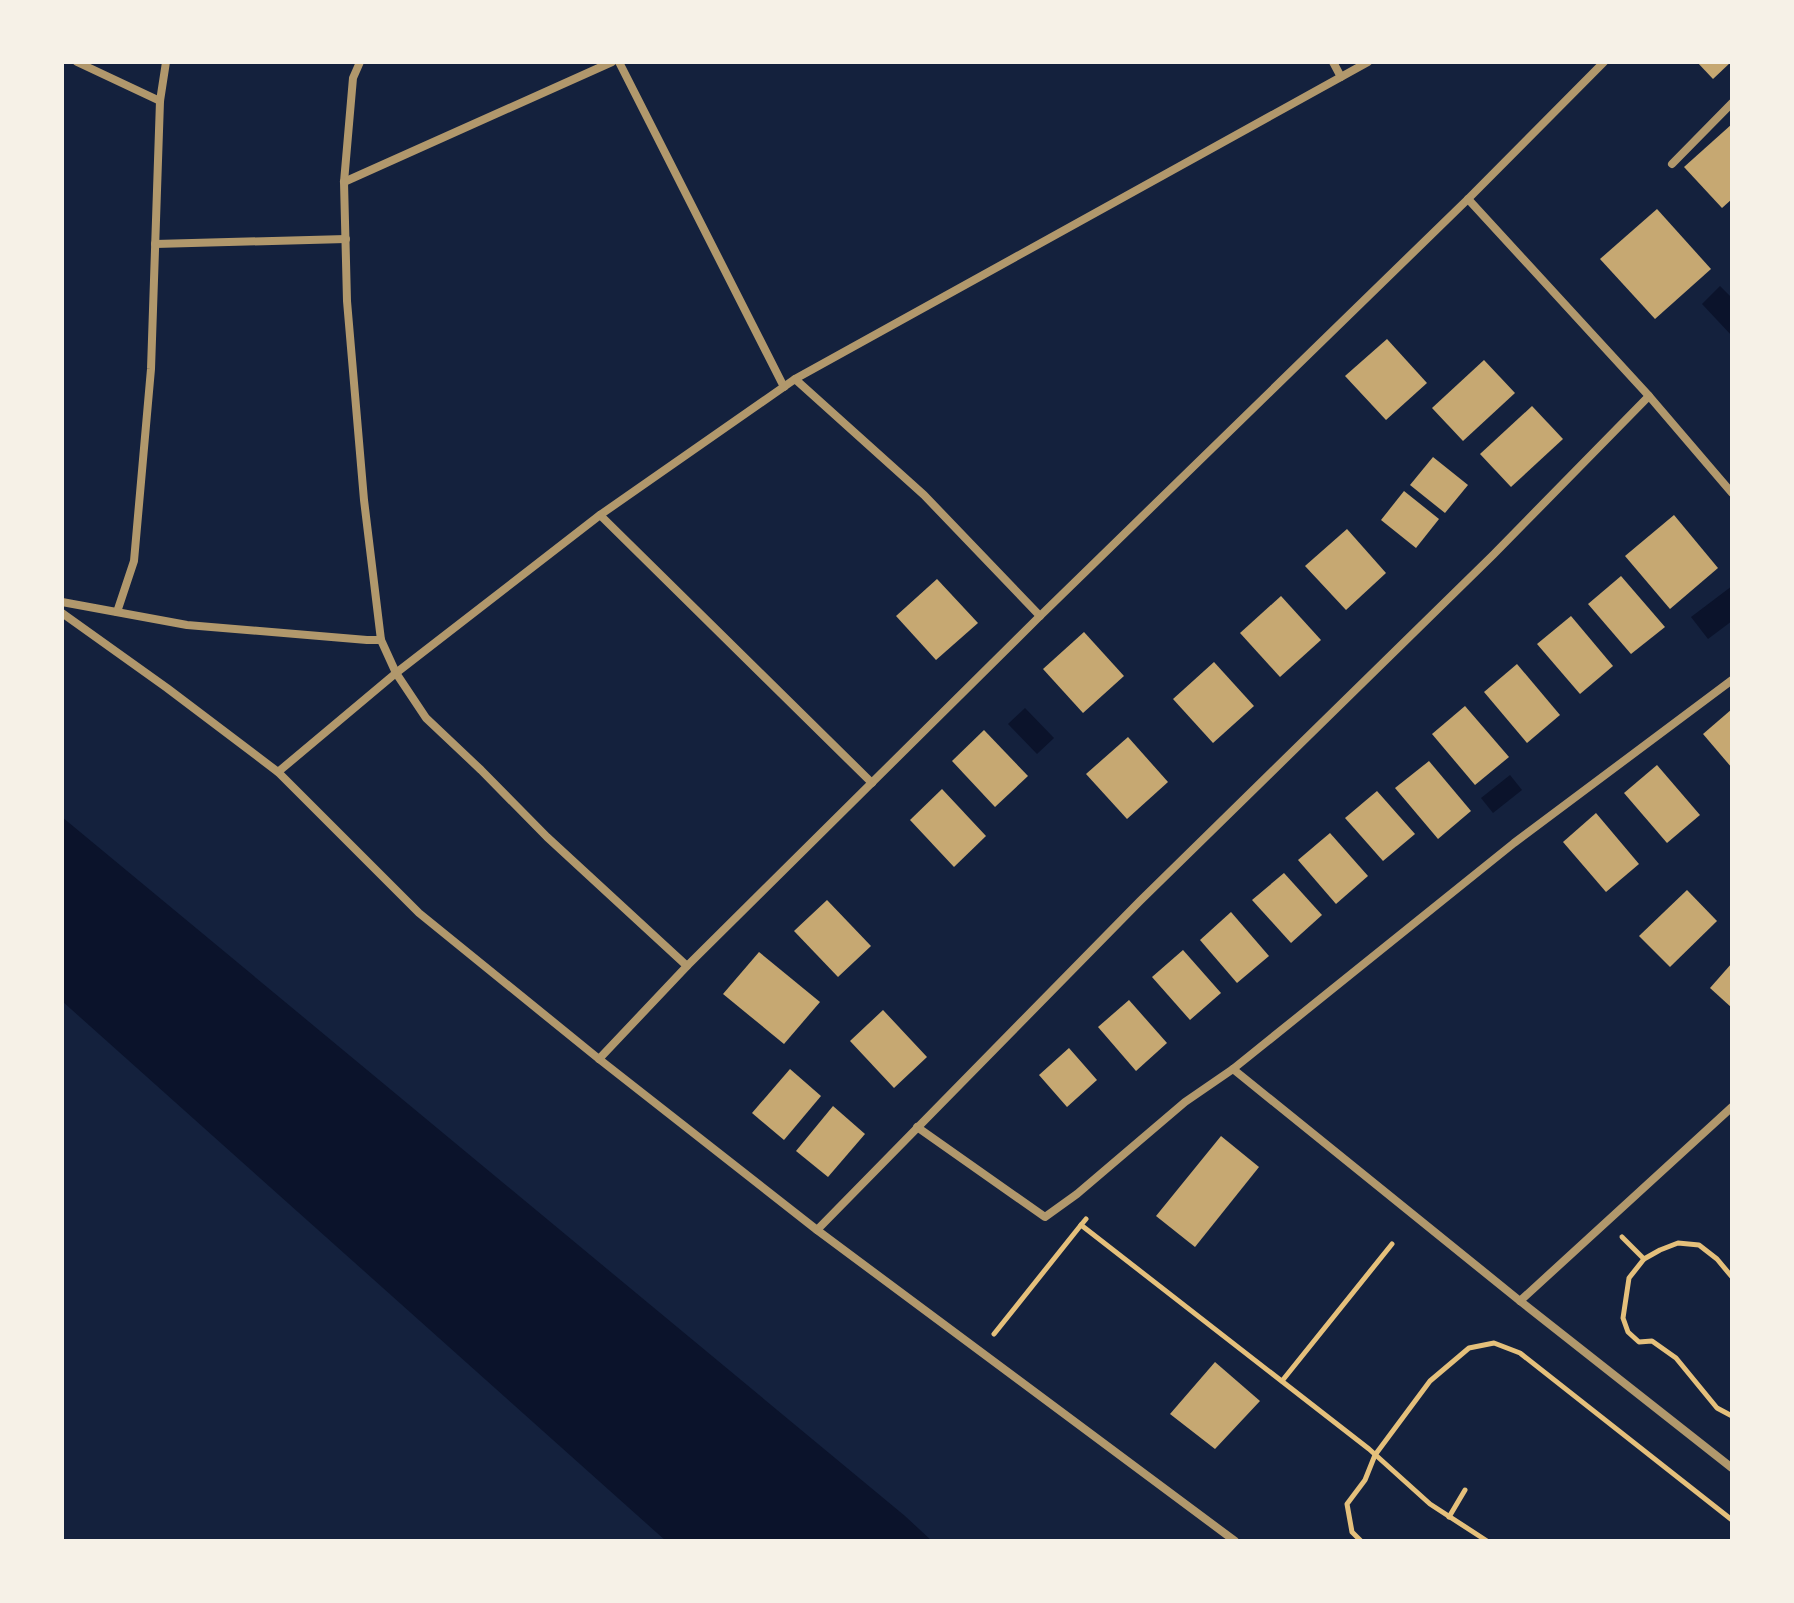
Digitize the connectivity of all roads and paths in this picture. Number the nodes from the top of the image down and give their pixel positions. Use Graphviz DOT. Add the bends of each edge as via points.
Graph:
graph roads {
  1 [pos="77,62"];
  2 [pos="166,62"];
  3 [pos="360,62"];
  4 [pos="612,62"];
  5 [pos="619,62"];
  6 [pos="1333,62"];
  7 [pos="1368,62"];
  8 [pos="1604,62"];
  9 [pos="1341,77"];
  10 [pos="160,101"];
  11 [pos="1732,103"];
  12 [pos="1672,164"];
  13 [pos="344,182"];
  14 [pos="1468,199"];
  15 [pos="346,239"];
  16 [pos="155,244"];
  17 [pos="795,379"];
  18 [pos="784,387"];
  19 [pos="1649,396"];
  20 [pos="1732,493"];
  21 [pos="600,515"];
  22 [pos="62,602"];
  23 [pos="117,612"];
  24 [pos="62,613"];
  25 [pos="1040,616"];
  26 [pos="381,640"];
  27 [pos="396,673"];
  28 [pos="1732,680"];
  29 [pos="278,772"];
  30 [pos="872,783"];
  31 [pos="687,966"];
  32 [pos="599,1059"];
  33 [pos="1233,1069"];
  34 [pos="1732,1107"];
  35 [pos="917,1127"];
  36 [pos="1090,1214"];
  37 [pos="1081,1225"];
  38 [pos="817,1230"];
  39 [pos="1392,1244"];
  40 [pos="1732,1277"];
  41 [pos="1520,1301"];
  42 [pos="980,1351"];
  43 [pos="1282,1381"];
  44 [pos="1732,1416"];
  45 [pos="1375,1455"];
  46 [pos="1732,1468"];
  47 [pos="1465,1490"];
  48 [pos="1449,1517"];
  49 [pos="1732,1520"];
  50 [pos="1235,1541"];
  51 [pos="1361,1541"];
  52 [pos="1487,1541"];
  1 -- 10 [label="street"];
  2 -- 10 [label="street"];
  3 -- 13 [label="street" via="353,78"];
  4 -- 13 [label="street"];
  5 -- 18 [label="street"];
  6 -- 9 [label="street"];
  7 -- 9 [label="street"];
  8 -- 14 [label="street"];
  9 -- 17 [label="street"];
  10 -- 16 [label="street"];
  11 -- 12 [label="street"];
  13 -- 15 [label="street"];
  14 -- 19 [label="street"];
  14 -- 25 [label="street"];
  15 -- 16 [label="street"];
  15 -- 26 [label="street" via="348,317"];
  16 -- 23 [label="street" via="151,369 134,561"];
  17 -- 18 [label="street"];
  17 -- 25 [label="street" via="924,495"];
  18 -- 21 [label="street"];
  19 -- 20 [label="street"];
  19 -- 35 [label="street"];
  21 -- 27 [label="street"];
  21 -- 30 [label="street"];
  22 -- 23 [label="street"];
  23 -- 26 [label="street" via="187,625"];
  24 -- 29 [label="street"];
  25 -- 30 [label="street"];
  26 -- 27 [label="street"];
  27 -- 29 [label="street"];
  27 -- 31 [label="street" via="426,718"];
  28 -- 33 [label="street" via="1514,843"];
  29 -- 32 [label="street" via="419,913"];
  30 -- 31 [label="street"];
  31 -- 32 [label="street"];
  32 -- 38 [label="street"];
  33 -- 35 [label="street" via="1045,1217"];
  33 -- 41 [label="street"];
  34 -- 41 [label="street"];
  35 -- 38 [label="street"];
  36 -- 37 [label="path"];
  37 -- 42 [label="path"];
  37 -- 43 [label="path"];
  38 -- 42 [label="street"];
  39 -- 43 [label="path"];
  40 -- 44 [label="path" via="1699,1245 1678,1243 1644,1259 1629,1278 1623,1318 1639,1342 1652,1341 1676,1358 1717,1408"];
  41 -- 46 [label="street"];
  42 -- 50 [label="street"];
  43 -- 45 [label="path"];
  45 -- 48 [label="path"];
  45 -- 49 [label="path" via="1430,1381 1469,1348 1494,1343 1520,1353"];
  45 -- 51 [label="path" via="1347,1504 1352,1532"];
  47 -- 48 [label="path"];
  48 -- 52 [label="path"];
}
